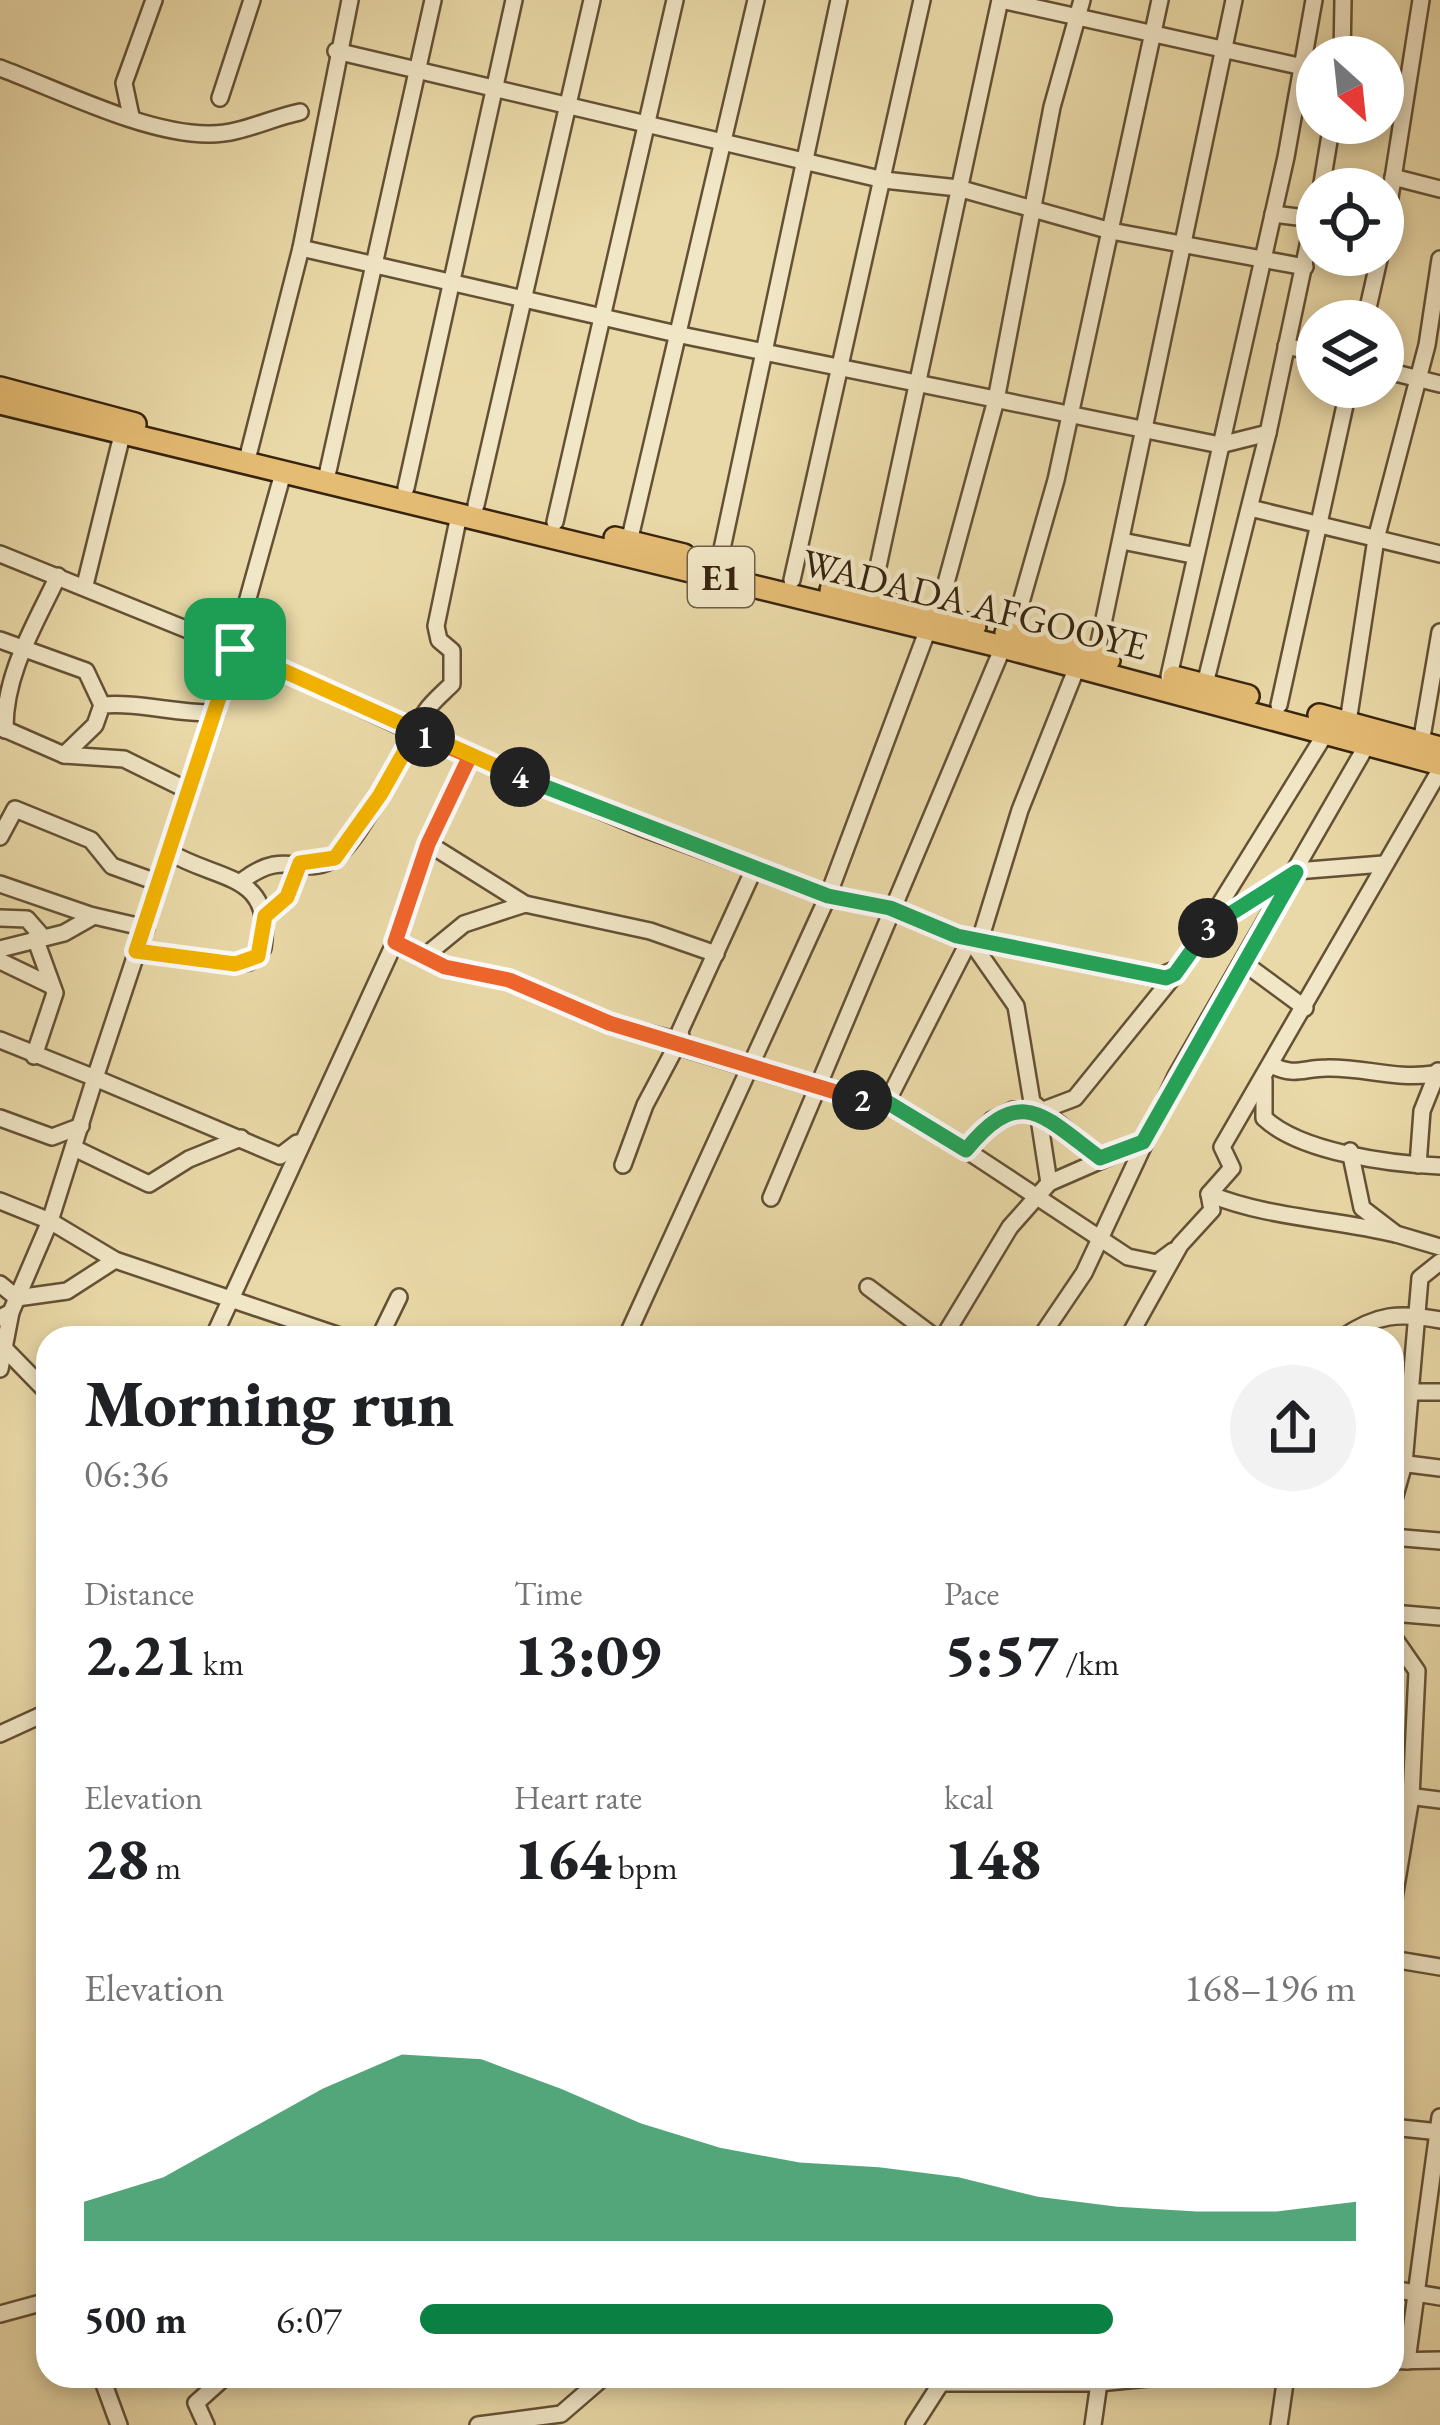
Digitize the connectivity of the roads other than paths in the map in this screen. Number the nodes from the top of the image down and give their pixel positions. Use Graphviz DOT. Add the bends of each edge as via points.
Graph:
graph roads {
  1 [pos="154,0"];
  2 [pos="252,0"];
  3 [pos="350,0"];
  4 [pos="433,0"];
  5 [pos="514,0"];
  6 [pos="592,0"];
  7 [pos="675,0"];
  8 [pos="756,0"];
  9 [pos="838,0"];
  10 [pos="922,0"];
  11 [pos="1000,0"];
  12 [pos="1082,0"];
  13 [pos="1160,0"];
  14 [pos="1234,0"];
  15 [pos="1314,0"];
  16 [pos="1343,0"];
  17 [pos="1421,0"];
  18 [pos="1078,18"];
  19 [pos="1150,36"];
  20 [pos="1308,36"];
  21 [pos="1342,36"];
  22 [pos="335,51"];
  23 [pos="1223,51"];
  24 [pos="1296,66"];
  25 [pos="0,68"];
  26 [pos="415,74"];
  27 [pos="493,92"];
  28 [pos="220,98"];
  29 [pos="1296,101"];
  30 [pos="570,109"];
  31 [pos="300,112"];
  32 [pos="131,116"];
  33 [pos="648,126"];
  34 [pos="720,141"];
  35 [pos="802,160"];
  36 [pos="1394,168"];
  37 [pos="884,180"];
  38 [pos="1404,180"];
  39 [pos="958,188"];
  40 [pos="1440,189"];
  41 [pos="1032,210"];
  42 [pos="1296,212"];
  43 [pos="1273,214"];
  44 [pos="1111,231"];
  45 [pos="1185,244"];
  46 [pos="301,248"];
  47 [pos="1440,259"];
  48 [pos="1259,260"];
  49 [pos="377,264"];
  50 [pos="1296,266"];
  51 [pos="1303,276"];
  52 [pos="454,281"];
  53 [pos="527,296"];
  54 [pos="604,316"];
  55 [pos="1436,317"];
  56 [pos="681,335"];
  57 [pos="1286,346"];
  58 [pos="1296,348"];
  59 [pos="762,352"];
  60 [pos="838,368"];
  61 [pos="1404,375"];
  62 [pos="1418,379"];
  63 [pos="918,383"];
  64 [pos="1440,384"];
  65 [pos="0,388"];
  66 [pos="995,400"];
  67 [pos="0,403"];
  68 [pos="1345,408"];
  69 [pos="1068,417"];
  70 [pos="1268,433"];
  71 [pos="1146,434"];
  72 [pos="122,435"];
  73 [pos="1220,445"];
  74 [pos="249,452"];
  75 [pos="328,471"];
  76 [pos="283,473"];
  77 [pos="406,488"];
  78 [pos="1250,508"];
  79 [pos="468,510"];
  80 [pos="1321,521"];
  81 [pos="555,522"];
  82 [pos="1376,538"];
  83 [pos="1122,541"];
  84 [pos="629,542"];
  85 [pos="0,554"];
  86 [pos="1440,554"];
  87 [pos="1192,555"];
  88 [pos="719,563"];
  89 [pos="58,576"];
  90 [pos="792,580"];
  91 [pos="86,585"];
  92 [pos="871,599"];
  93 [pos="933,622"];
  94 [pos="1440,632"];
  95 [pos="0,640"];
  96 [pos="1007,641"];
  97 [pos="235,649"];
  98 [pos="24,650"];
  99 [pos="1086,662"];
  100 [pos="1169,676"];
  101 [pos="1205,684"];
  102 [pos="102,705"];
  103 [pos="1280,705"];
  104 [pos="216,712"];
  105 [pos="2,726"];
  106 [pos="1337,727"];
  107 [pos="415,733"];
  108 [pos="1368,743"];
  109 [pos="1431,746"];
  110 [pos="64,755"];
  111 [pos="470,756"];
  112 [pos="1440,767"];
  113 [pos="189,791"];
  114 [pos="0,837"];
  115 [pos="428,844"];
  116 [pos="170,852"];
  117 [pos="300,863"];
  118 [pos="1384,864"];
  119 [pos="754,869"];
  120 [pos="1296,872"];
  121 [pos="242,881"];
  122 [pos="3,883"];
  123 [pos="159,883"];
  124 [pos="828,896"];
  125 [pos="525,904"];
  126 [pos="890,908"];
  127 [pos="94,916"];
  128 [pos="265,916"];
  129 [pos="0,918"];
  130 [pos="22,918"];
  131 [pos="1209,927"];
  132 [pos="146,928"];
  133 [pos="38,936"];
  134 [pos="395,942"];
  135 [pos="976,942"];
  136 [pos="0,949"];
  137 [pos="136,951"];
  138 [pos="716,954"];
  139 [pos="424,956"];
  140 [pos="0,961"];
  141 [pos="1244,963"];
  142 [pos="1175,974"];
  143 [pos="50,985"];
  144 [pos="1305,1008"];
  145 [pos="0,1040"];
  146 [pos="679,1041"];
  147 [pos="34,1056"];
  148 [pos="746,1068"];
  149 [pos="1268,1071"];
  150 [pos="1437,1072"];
  151 [pos="94,1078"];
  152 [pos="820,1088"];
  153 [pos="887,1102"];
  154 [pos="1038,1112"];
  155 [pos="0,1118"];
  156 [pos="81,1126"];
  157 [pos="241,1138"];
  158 [pos="302,1139"];
  159 [pos="1143,1142"];
  160 [pos="74,1148"];
  161 [pos="966,1150"];
  162 [pos="1350,1150"];
  163 [pos="1100,1158"];
  164 [pos="623,1165"];
  165 [pos="1418,1165"];
  166 [pos="1440,1166"];
  167 [pos="1045,1189"];
  168 [pos="1209,1194"];
  169 [pos="771,1198"];
  170 [pos="0,1201"];
  171 [pos="50,1221"];
  172 [pos="1396,1234"];
  173 [pos="1101,1236"];
  174 [pos="1180,1245"];
  175 [pos="1440,1247"];
  176 [pos="115,1259"];
  177 [pos="1440,1262"];
  178 [pos="0,1284"];
  179 [pos="868,1287"];
  180 [pos="399,1297"];
  181 [pos="232,1299"];
  182 [pos="9,1309"];
  183 [pos="1415,1315"];
  184 [pos="1440,1320"];
  185 [pos="219,1326"];
  186 [pos="311,1326"];
  187 [pos="385,1326"];
  188 [pos="631,1326"];
  189 [pos="922,1326"];
  190 [pos="947,1326"];
  191 [pos="1048,1326"];
  192 [pos="1135,1326"];
  193 [pos="1360,1326"];
  194 [pos="4,1348"];
  195 [pos="0,1369"];
  196 [pos="36,1381"];
  197 [pos="1411,1392"];
  198 [pos="1440,1393"];
  199 [pos="1404,1430"];
  200 [pos="1404,1464"];
  201 [pos="1440,1468"];
  202 [pos="1404,1538"];
  203 [pos="1440,1541"];
  204 [pos="1404,1614"];
  205 [pos="1440,1617"];
  206 [pos="1404,1652"];
  207 [pos="36,1718"];
  208 [pos="0,1734"];
  209 [pos="1404,1796"];
  210 [pos="1411,1797"];
  211 [pos="1440,1800"];
  212 [pos="1404,1839"];
  213 [pos="1404,1961"];
  214 [pos="1440,1967"];
  215 [pos="1439,2127"];
  216 [pos="1404,2128"];
  217 [pos="1404,2291"];
  218 [pos="1418,2293"];
  219 [pos="1440,2296"];
  220 [pos="36,2304"];
  221 [pos="0,2314"];
  222 [pos="1404,2346"];
  223 [pos="1440,2360"];
  224 [pos="1404,2361"];
  225 [pos="105,2388"];
  226 [pos="212,2388"];
  227 [pos="591,2388"];
  228 [pos="932,2388"];
  229 [pos="1099,2388"];
  230 [pos="1285,2388"];
  231 [pos="119,2425"];
  232 [pos="206,2425"];
  233 [pos="478,2425"];
  234 [pos="914,2425"];
  235 [pos="1093,2425"];
  236 [pos="1280,2425"];
  1 -- 32 [label="street" via="124,83"];
  2 -- 28 [label="street"];
  3 -- 22 [label="street"];
  4 -- 26 [label="street"];
  5 -- 27 [label="street"];
  6 -- 30 [label="street"];
  7 -- 33 [label="street"];
  8 -- 34 [label="street"];
  9 -- 35 [label="street"];
  10 -- 37 [label="street"];
  11 -- 18 [label="street"];
  11 -- 39 [label="street"];
  12 -- 18 [label="street"];
  13 -- 19 [label="street"];
  14 -- 23 [label="street"];
  15 -- 20 [label="street"];
  16 -- 21 [label="street"];
  17 -- 36 [label="street"];
  18 -- 19 [label="street"];
  18 -- 41 [label="street"];
  19 -- 23 [label="street"];
  19 -- 44 [label="street"];
  22 -- 26 [label="street"];
  22 -- 46 [label="street"];
  23 -- 24 [label="street"];
  23 -- 45 [label="street"];
  25 -- 32 [label="street"];
  26 -- 27 [label="street"];
  26 -- 49 [label="street"];
  27 -- 30 [label="street"];
  27 -- 52 [label="street"];
  29 -- 43 [label="street"];
  30 -- 33 [label="street"];
  30 -- 53 [label="street"];
  31 -- 32 [label="street" via="212,135"];
  33 -- 34 [label="street"];
  33 -- 54 [label="street"];
  34 -- 35 [label="street"];
  34 -- 56 [label="street"];
  35 -- 37 [label="street"];
  35 -- 59 [label="street"];
  37 -- 39 [label="street"];
  37 -- 60 [label="street"];
  38 -- 40 [label="street"];
  39 -- 41 [label="street"];
  39 -- 63 [label="street"];
  41 -- 44 [label="street"];
  41 -- 66 [label="street"];
  42 -- 43 [label="street"];
  43 -- 48 [label="street"];
  44 -- 45 [label="street"];
  44 -- 69 [label="street"];
  45 -- 48 [label="street"];
  45 -- 71 [label="street"];
  46 -- 49 [label="street"];
  46 -- 74 [label="street"];
  47 -- 55 [label="street"];
  48 -- 50 [label="street"];
  48 -- 73 [label="street"];
  49 -- 52 [label="street"];
  49 -- 75 [label="street"];
  51 -- 57 [label="street"];
  52 -- 53 [label="street"];
  52 -- 77 [label="street"];
  53 -- 54 [label="street"];
  53 -- 79 [label="street"];
  54 -- 56 [label="street"];
  54 -- 81 [label="street"];
  55 -- 62 [label="street"];
  56 -- 59 [label="street"];
  56 -- 84 [label="street"];
  57 -- 58 [label="street"];
  57 -- 70 [label="street"];
  59 -- 60 [label="street"];
  59 -- 88 [label="street"];
  60 -- 63 [label="street"];
  60 -- 90 [label="street"];
  61 -- 62 [label="street"];
  62 -- 64 [label="street"];
  62 -- 82 [label="street"];
  63 -- 66 [label="street"];
  63 -- 92 [label="street"];
  65 -- 74 [label="highway, WADADA AFGOOYE / E1"];
  66 -- 69 [label="street"];
  66 -- 93 [label="street"];
  67 -- 72 [label="highway, WADADA AFGOOYE / E1"];
  68 -- 80 [label="street"];
  69 -- 71 [label="street"];
  69 -- 96 [label="street"];
  70 -- 73 [label="street"];
  70 -- 78 [label="street"];
  71 -- 73 [label="street"];
  71 -- 83 [label="street"];
  72 -- 76 [label="highway, WADADA AFGOOYE / E1"];
  72 -- 91 [label="street"];
  73 -- 87 [label="street"];
  74 -- 75 [label="highway, WADADA AFGOOYE / E1"];
  75 -- 77 [label="highway, WADADA AFGOOYE / E1"];
  76 -- 79 [label="highway, WADADA AFGOOYE / E1"];
  76 -- 97 [label="street"];
  77 -- 79 [label="highway, WADADA AFGOOYE / E1"];
  78 -- 80 [label="street"];
  78 -- 101 [label="street"];
  79 -- 81 [label="highway, WADADA AFGOOYE / E1"];
  79 -- 93 [label="highway, WADADA AFGOOYE / E1"];
  79 -- 107 [label="street" via="436,626 452,651 452,684"];
  80 -- 82 [label="street"];
  80 -- 103 [label="street"];
  81 -- 84 [label="highway, WADADA AFGOOYE / E1"];
  82 -- 86 [label="street"];
  82 -- 106 [label="street"];
  83 -- 87 [label="street"];
  83 -- 99 [label="street"];
  84 -- 88 [label="highway, WADADA AFGOOYE / E1"];
  85 -- 89 [label="street"];
  87 -- 100 [label="street"];
  88 -- 90 [label="highway, WADADA AFGOOYE / E1"];
  89 -- 91 [label="street"];
  89 -- 98 [label="street"];
  90 -- 92 [label="highway, WADADA AFGOOYE / E1"];
  91 -- 97 [label="street"];
  92 -- 93 [label="highway, WADADA AFGOOYE / E1"];
  93 -- 96 [label="highway, WADADA AFGOOYE / E1"];
  93 -- 124 [label="street"];
  94 -- 109 [label="street"];
  95 -- 98 [label="street"];
  96 -- 99 [label="highway, WADADA AFGOOYE / E1"];
  96 -- 126 [label="street"];
  97 -- 104 [label="street"];
  97 -- 107 [label="street"];
  98 -- 102 [label="street" via="86,671"];
  98 -- 105 [label="street"];
  99 -- 100 [label="highway, WADADA AFGOOYE / E1"];
  99 -- 106 [label="highway, WADADA AFGOOYE / E1"];
  99 -- 135 [label="street" via="1020,810"];
  100 -- 101 [label="highway, WADADA AFGOOYE / E1"];
  101 -- 103 [label="highway, WADADA AFGOOYE / E1"];
  102 -- 104 [label="street"];
  102 -- 110 [label="street" via="95,725"];
  103 -- 106 [label="highway, WADADA AFGOOYE / E1"];
  104 -- 113 [label="street"];
  105 -- 110 [label="street"];
  106 -- 108 [label="highway, WADADA AFGOOYE / E1"];
  106 -- 109 [label="highway, WADADA AFGOOYE / E1"];
  106 -- 131 [label="street"];
  107 -- 111 [label="street"];
  107 -- 117 [label="street" via="335,858"];
  108 -- 112 [label="highway, WADADA AFGOOYE / E1"];
  108 -- 120 [label="street"];
  110 -- 113 [label="street" via="124,759"];
  111 -- 115 [label="street"];
  111 -- 119 [label="street"];
  112 -- 118 [label="street"];
  113 -- 116 [label="street"];
  114 -- 123 [label="street" via="15,809 26,812 91,840 112,866"];
  115 -- 125 [label="street"];
  115 -- 134 [label="street"];
  116 -- 121 [label="street"];
  116 -- 123 [label="street"];
  117 -- 121 [label="street" via="273,863"];
  117 -- 128 [label="street" via="287,897"];
  118 -- 120 [label="street"];
  118 -- 144 [label="street"];
  119 -- 124 [label="street"];
  119 -- 138 [label="street"];
  120 -- 131 [label="street"];
  120 -- 141 [label="street"];
  121 -- 128 [label="street"];
  122 -- 127 [label="street"];
  122 -- 130 [label="street"];
  123 -- 132 [label="street"];
  124 -- 126 [label="street"];
  124 -- 148 [label="street"];
  125 -- 138 [label="street"];
  125 -- 139 [label="street" via="464,924"];
  126 -- 135 [label="street"];
  126 -- 152 [label="street"];
  127 -- 132 [label="street"];
  127 -- 133 [label="street"];
  128 -- 137 [label="street" via="263,948 249,962"];
  129 -- 130 [label="street"];
  130 -- 133 [label="street"];
  131 -- 142 [label="street"];
  132 -- 137 [label="street"];
  133 -- 136 [label="street"];
  133 -- 143 [label="street"];
  134 -- 139 [label="street"];
  134 -- 158 [label="street"];
  135 -- 142 [label="street" via="1156,978"];
  135 -- 153 [label="street"];
  135 -- 154 [label="street" via="1016,1006"];
  137 -- 151 [label="street"];
  138 -- 146 [label="street"];
  139 -- 146 [label="street"];
  140 -- 143 [label="street"];
  141 -- 144 [label="street"];
  141 -- 159 [label="street"];
  142 -- 154 [label="street" via="1076,1098"];
  143 -- 147 [label="street" via="55,1001"];
  144 -- 149 [label="street"];
  145 -- 147 [label="street"];
  146 -- 148 [label="street"];
  146 -- 164 [label="street"];
  147 -- 151 [label="street"];
  148 -- 152 [label="street"];
  148 -- 188 [label="street"];
  149 -- 150 [label="street" via="1328,1067 1399,1079"];
  149 -- 162 [label="street" via="1264,1118 1282,1136"];
  149 -- 168 [label="street" via="1222,1147 1232,1168"];
  150 -- 165 [label="street"];
  151 -- 156 [label="street"];
  151 -- 157 [label="street"];
  152 -- 153 [label="street"];
  152 -- 169 [label="street"];
  153 -- 161 [label="street"];
  154 -- 161 [label="street" via="1013,1110 992,1120"];
  154 -- 163 [label="street"];
  154 -- 167 [label="street"];
  155 -- 156 [label="street" via="52,1137"];
  156 -- 160 [label="street"];
  157 -- 158 [label="street" via="280,1156"];
  157 -- 160 [label="street" via="149,1184"];
  158 -- 181 [label="street"];
  159 -- 163 [label="street"];
  159 -- 173 [label="street"];
  160 -- 171 [label="street"];
  161 -- 167 [label="street"];
  162 -- 165 [label="street"];
  162 -- 172 [label="street" via="1362,1208"];
  163 -- 167 [label="street"];
  165 -- 166 [label="street"];
  167 -- 173 [label="street"];
  167 -- 190 [label="street" via="1010,1226"];
  168 -- 172 [label="street" via="1255,1210"];
  168 -- 174 [label="street" via="1212,1210"];
  170 -- 171 [label="street"];
  171 -- 176 [label="street"];
  171 -- 182 [label="street"];
  172 -- 175 [label="street"];
  173 -- 174 [label="street" via="1128,1257 1157,1263"];
  173 -- 191 [label="street"];
  174 -- 192 [label="street"];
  176 -- 181 [label="street"];
  176 -- 182 [label="street" via="67,1291"];
  177 -- 183 [label="street" via="1420,1278"];
  178 -- 182 [label="street"];
  179 -- 189 [label="street"];
  180 -- 187 [label="street"];
  181 -- 185 [label="street"];
  181 -- 186 [label="street"];
  182 -- 194 [label="street"];
  183 -- 184 [label="street"];
  183 -- 193 [label="street"];
  183 -- 197 [label="street"];
  194 -- 195 [label="street"];
  194 -- 196 [label="street"];
  197 -- 198 [label="street"];
  197 -- 199 [label="street"];
  200 -- 201 [label="street"];
  202 -- 203 [label="street"];
  204 -- 205 [label="street"];
  206 -- 210 [label="street" via="1418,1671"];
  207 -- 208 [label="street"];
  209 -- 210 [label="street"];
  210 -- 211 [label="street"];
  210 -- 212 [label="street"];
  213 -- 214 [label="street"];
  215 -- 216 [label="street"];
  215 -- 218 [label="street"];
  217 -- 218 [label="street"];
  218 -- 219 [label="street"];
  218 -- 222 [label="street"];
  220 -- 221 [label="street"];
  223 -- 224 [label="street"];
  225 -- 231 [label="street"];
  226 -- 232 [label="street" via="196,2402"];
  227 -- 233 [label="street" via="561,2414"];
  228 -- 234 [label="street"];
  229 -- 235 [label="street"];
  230 -- 236 [label="street"];
}
